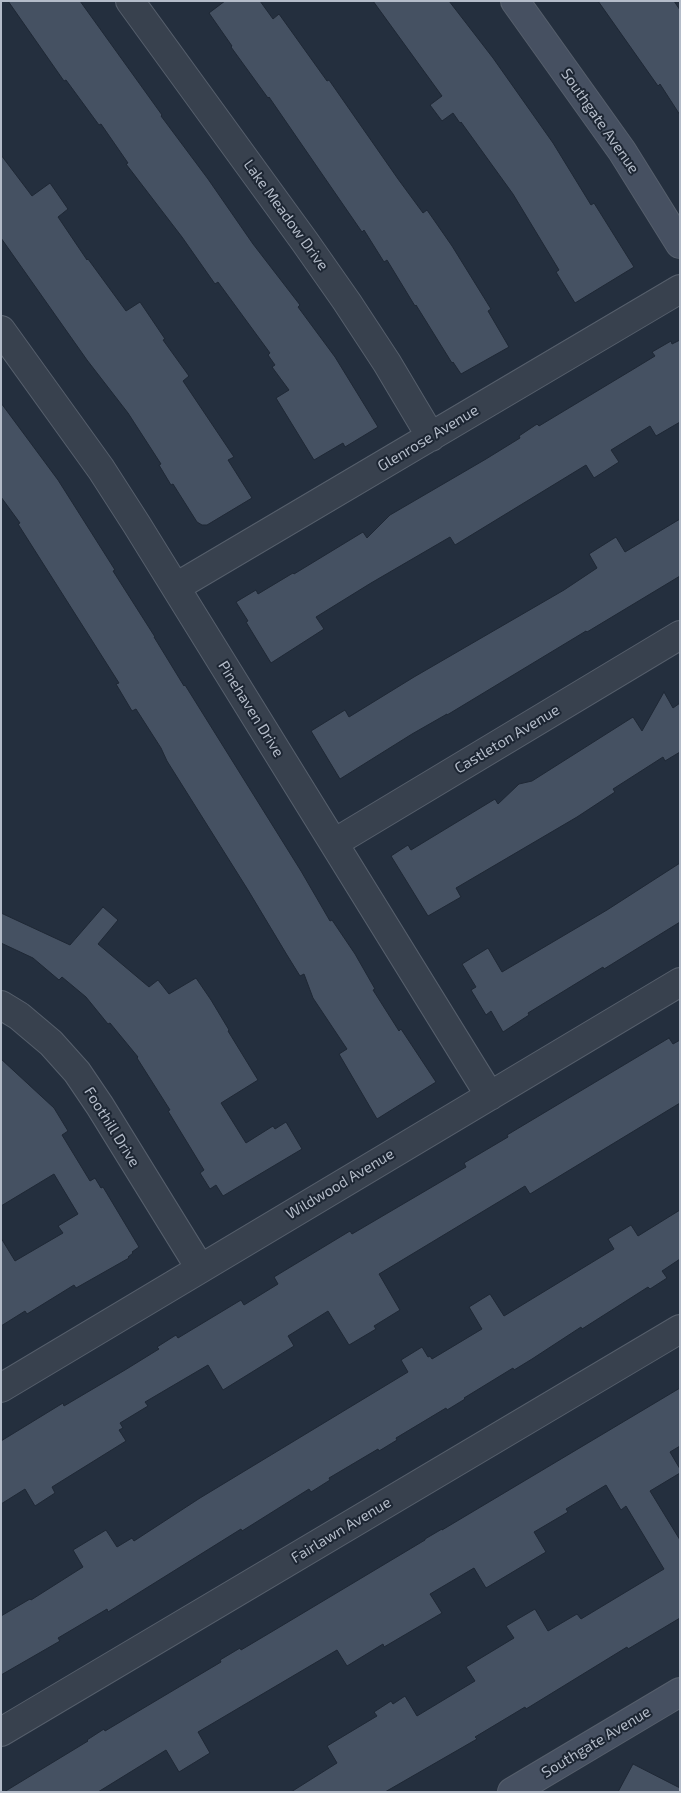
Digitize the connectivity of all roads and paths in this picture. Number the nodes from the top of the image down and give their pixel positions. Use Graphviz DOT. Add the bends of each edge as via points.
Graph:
graph roads {
  1 [pos="130,1"];
  2 [pos="515,1"];
  3 [pos="680,244"];
  4 [pos="680,289"];
  5 [pos="1,330"];
  6 [pos="431,436"];
  7 [pos="176,587"];
  8 [pos="680,634"];
  9 [pos="334,843"];
  10 [pos="680,982"];
  11 [pos="1,1006"];
  12 [pos="490,1096"];
  13 [pos="200,1268"];
  14 [pos="680,1329"];
  15 [pos="1,1388"];
  16 [pos="680,1692"];
  17 [pos="1,1732"];
  18 [pos="512,1792"];
  1 -- 6 [label="street, Lake Meadow Drive" via="306,242 387,363"];
  2 -- 3 [label="street, Southgate Avenue" via="622,151"];
  4 -- 6 [label="street, Glenrose Avenue"];
  5 -- 7 [label="street, Pinehaven Drive" via="101,470"];
  6 -- 7 [label="street, Glenrose Avenue"];
  7 -- 9 [label="street, Pinehaven Drive"];
  8 -- 9 [label="street, Castleton Avenue"];
  9 -- 12 [label="street, Pinehaven Drive"];
  10 -- 12 [label="street, Wildwood Avenue"];
  11 -- 13 [label="street, Foothill Drive" via="19,1016 51,1043 78,1072"];
  12 -- 13 [label="street, Wildwood Avenue"];
  13 -- 15 [label="street, Wildwood Avenue"];
  14 -- 17 [label="street, Fairlawn Avenue"];
  16 -- 18 [label="street, Southgate Avenue"];
}
